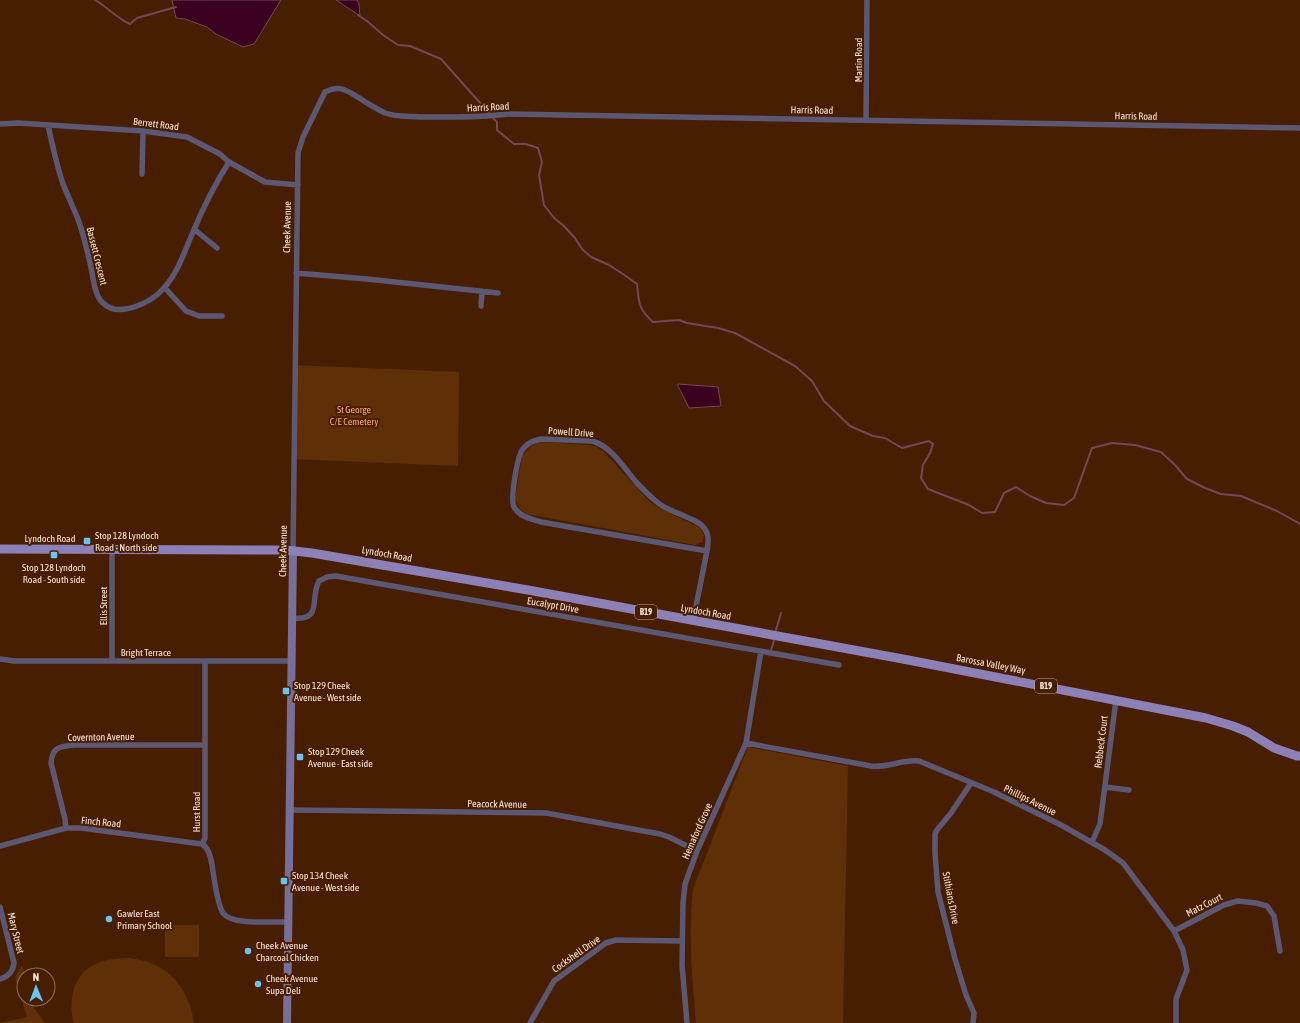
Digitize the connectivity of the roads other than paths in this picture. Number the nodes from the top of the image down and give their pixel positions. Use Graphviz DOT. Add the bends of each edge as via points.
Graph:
graph roads {
  1 [pos="867,0"];
  2 [pos="331,89"];
  3 [pos="866,120"];
  4 [pos="0,124"];
  5 [pos="48,125"];
  6 [pos="1300,128"];
  7 [pos="143,131"];
  8 [pos="229,162"];
  9 [pos="142,174"];
  10 [pos="298,185"];
  11 [pos="194,229"];
  12 [pos="217,248"];
  13 [pos="296,273"];
  14 [pos="165,288"];
  15 [pos="482,292"];
  16 [pos="498,293"];
  17 [pos="480,306"];
  18 [pos="222,316"];
  19 [pos="0,549"];
  20 [pos="112,550"];
  21 [pos="293,550"];
  22 [pos="707,552"];
  23 [pos="292,618"];
  24 [pos="693,620"];
  25 [pos="765,634"];
  26 [pos="761,652"];
  27 [pos="0,659"];
  28 [pos="112,661"];
  29 [pos="205,662"];
  30 [pos="292,662"];
  31 [pos="839,665"];
  32 [pos="1116,700"];
  33 [pos="746,743"];
  34 [pos="205,744"];
  35 [pos="1300,756"];
  36 [pos="971,784"];
  37 [pos="1105,787"];
  38 [pos="1129,790"];
  39 [pos="290,810"];
  40 [pos="66,828"];
  41 [pos="1092,842"];
  42 [pos="202,844"];
  43 [pos="0,846"];
  44 [pos="698,851"];
  45 [pos="0,907"];
  46 [pos="288,922"];
  47 [pos="1174,932"];
  48 [pos="682,941"];
  49 [pos="1280,951"];
  50 [pos="0,979"];
  51 [pos="287,1023"];
  52 [pos="530,1023"];
  53 [pos="687,1023"];
  54 [pos="973,1023"];
  55 [pos="1176,1023"];
  1 -- 3 [label="street, Martin Road"];
  2 -- 3 [label="street, Harris Road" via="346,90 384,112 399,116 451,118 522,115"];
  2 -- 10 [label="street, Cheek Avenue" via="324,92 303,137 298,153"];
  3 -- 6 [label="street, Harris Road"];
  4 -- 5 [label="street, Berrett Road"];
  5 -- 7 [label="street, Berrett Road"];
  5 -- 14 [label="street, Bassett Crescent" via="62,180 83,233 99,299 110,308 121,310 150,301"];
  7 -- 8 [label="street, Berrett Road" via="187,137 220,154"];
  7 -- 9 [label="street"];
  8 -- 10 [label="street, Berrett Road" via="265,182"];
  8 -- 11 [label="street, Bassett Crescent"];
  10 -- 13 [label="street, Cheek Avenue"];
  11 -- 12 [label="street"];
  11 -- 14 [label="street, Bassett Crescent"];
  13 -- 15 [label="street"];
  13 -- 21 [label="street, Cheek Avenue"];
  14 -- 18 [label="street" via="186,311 199,316"];
  15 -- 16 [label="street"];
  15 -- 17 [label="street"];
  19 -- 20 [label="main road, Lyndoch Road / B19"];
  20 -- 21 [label="main road, Lyndoch Road / B19"];
  20 -- 28 [label="street, Ellis Street"];
  21 -- 23 [label="street, Cheek Avenue"];
  21 -- 24 [label="main road, Lyndoch Road / B19"];
  22 -- 22 [label="street, Powell Drive" via="708,533 705,528 661,506 639,485 610,450 599,443 541,439 528,443 521,452 512,499 515,508 525,517"];
  22 -- 24 [label="street, Powell Drive"];
  23 -- 26 [label="street, Eucalypt Drive" via="303,619 310,615 315,604 315,591 319,581 336,576"];
  23 -- 30 [label="street, Cheek Avenue"];
  24 -- 25 [label="main road, Lyndoch Road / B19"];
  25 -- 32 [label="main road, Barossa Valley Way / B19"];
  26 -- 31 [label="street, Eucalypt Drive"];
  26 -- 33 [label="street, Hemaford Grove"];
  27 -- 28 [label="street, Bright Terrace"];
  28 -- 29 [label="street, Bright Terrace"];
  29 -- 30 [label="street, Bright Terrace"];
  29 -- 34 [label="street, Hurst Road"];
  30 -- 39 [label="street, Cheek Avenue"];
  32 -- 35 [label="main road, Barossa Valley Way / B19" via="1220,722 1248,732 1274,748"];
  32 -- 37 [label="street, Rebbeck Court"];
  33 -- 36 [label="street, Phillips Avenue" via="871,766 886,767 912,760 919,761"];
  33 -- 44 [label="street, Hemaford Grove"];
  34 -- 40 [label="street, Covernton Avenue" via="66,745 57,748 52,755 51,763"];
  34 -- 42 [label="street, Hurst Road"];
  36 -- 41 [label="street, Phillips Avenue" via="994,792"];
  36 -- 54 [label="street, Stithians Drive" via="937,830 935,852 938,892 955,959 974,1013"];
  37 -- 38 [label="street"];
  37 -- 41 [label="street, Rebbeck Court" via="1100,824"];
  39 -- 44 [label="street, Peacock Avenue" via="546,814 660,834"];
  39 -- 46 [label="street, Cheek Avenue"];
  40 -- 42 [label="street, Finch Road" via="88,828"];
  40 -- 43 [label="street, Finch Road"];
  41 -- 47 [label="street, Phillips Avenue" via="1123,863"];
  42 -- 46 [label="street, Hurst Road" via="207,848 224,915 238,921"];
  44 -- 48 [label="street, Hemaford Grove" via="684,884"];
  45 -- 50 [label="street, Mary Street" via="14,963 9,975"];
  46 -- 51 [label="street, Cheek Avenue"];
  47 -- 49 [label="street, Matz Court" via="1224,905 1238,901 1256,903 1267,906 1274,916"];
  47 -- 55 [label="street, Phillips Avenue" via="1183,950 1187,970 1176,999"];
  48 -- 52 [label="street, Cockshell Drive" via="616,940 606,943 554,981"];
  48 -- 53 [label="street, Hemaford Grove"];
}
